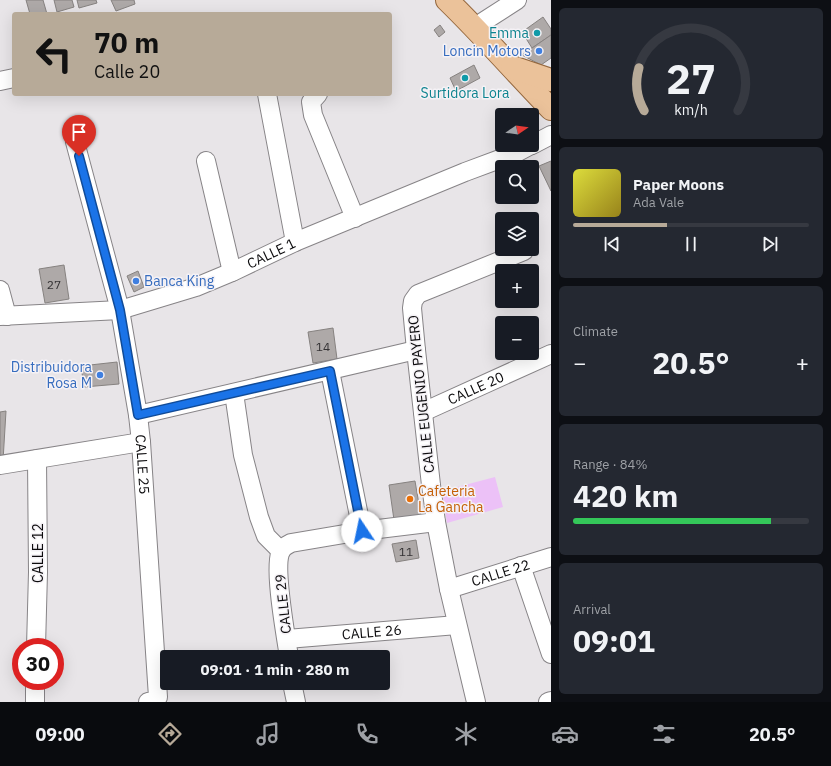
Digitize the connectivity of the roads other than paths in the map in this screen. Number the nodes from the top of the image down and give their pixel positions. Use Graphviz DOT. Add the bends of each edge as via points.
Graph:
graph roads {
  1 [pos="447,0"];
  2 [pos="517,0"];
  3 [pos="475,27"];
  4 [pos="509,66"];
  5 [pos="12,78"];
  6 [pos="551,80"];
  7 [pos="0,81"];
  8 [pos="267,96"];
  9 [pos="316,96"];
  10 [pos="551,110"];
  11 [pos="551,135"];
  12 [pos="539,141"];
  13 [pos="75,142"];
  14 [pos="518,152"];
  15 [pos="206,161"];
  16 [pos="355,218"];
  17 [pos="296,242"];
  18 [pos="512,256"];
  19 [pos="232,272"];
  20 [pos="0,290"];
  21 [pos="120,310"];
  22 [pos="3,316"];
  23 [pos="416,350"];
  24 [pos="551,354"];
  25 [pos="330,371"];
  26 [pos="234,392"];
  27 [pos="423,412"];
  28 [pos="138,415"];
  29 [pos="141,442"];
  30 [pos="37,459"];
  31 [pos="0,465"];
  32 [pos="436,522"];
  33 [pos="362,531"];
  34 [pos="281,551"];
  35 [pos="551,557"];
  36 [pos="521,566"];
  37 [pos="449,589"];
  38 [pos="457,625"];
  39 [pos="36,638"];
  40 [pos="287,639"];
  41 [pos="288,650"];
  42 [pos="551,654"];
  43 [pos="35,690"];
  44 [pos="293,690"];
  45 [pos="153,699"];
  46 [pos="35,702"];
  47 [pos="296,702"];
  48 [pos="476,702"];
  1 -- 3 [label="main road"];
  2 -- 3 [label="street"];
  3 -- 4 [label="main road"];
  4 -- 6 [label="main road"];
  4 -- 10 [label="main road"];
  5 -- 7 [label="street"];
  8 -- 17 [label="street"];
  9 -- 16 [label="street" via="311,102 313,115"];
  11 -- 12 [label="street, CALLE 1"];
  13 -- 21 [label="street, CALLE 25"];
  14 -- 16 [label="street, CALLE 1"];
  15 -- 19 [label="street"];
  16 -- 17 [label="street, CALLE 1"];
  17 -- 19 [label="street, CALLE 1"];
  18 -- 23 [label="street, CALLE EUGENIO PAYERO" via="418,294 413,300 412,308"];
  19 -- 21 [label="street, CALLE 1" via="196,287"];
  20 -- 22 [label="street"];
  21 -- 22 [label="street, CALLE 1"];
  21 -- 28 [label="street, CALLE 25"];
  23 -- 25 [label="street"];
  23 -- 27 [label="street, CALLE EUGENIO PAYERO"];
  24 -- 27 [label="street, CALLE 20"];
  25 -- 26 [label="street"];
  25 -- 33 [label="street"];
  26 -- 28 [label="street"];
  26 -- 34 [label="street" via="243,455 259,517 266,536"];
  27 -- 32 [label="street, CALLE EUGENIO PAYERO"];
  28 -- 29 [label="street, CALLE 25"];
  29 -- 30 [label="street"];
  29 -- 45 [label="street, CALLE 25"];
  30 -- 31 [label="street"];
  30 -- 39 [label="street, CALLE 12"];
  32 -- 33 [label="street"];
  32 -- 37 [label="street, CALLE EUGENIO PAYERO"];
  33 -- 34 [label="street" via="291,543"];
  34 -- 40 [label="street, CALLE 29" via="280,590"];
  35 -- 36 [label="street, CALLE 22"];
  36 -- 37 [label="street, CALLE 22"];
  36 -- 42 [label="street"];
  37 -- 38 [label="street, CALLE EUGENIO PAYERO"];
  38 -- 40 [label="street, CALLE 26"];
  38 -- 48 [label="street, CALLE EUGENIO PAYERO"];
  40 -- 41 [label="street, CALLE 29"];
  43 -- 46 [label="street"];
  44 -- 47 [label="street"];
}
